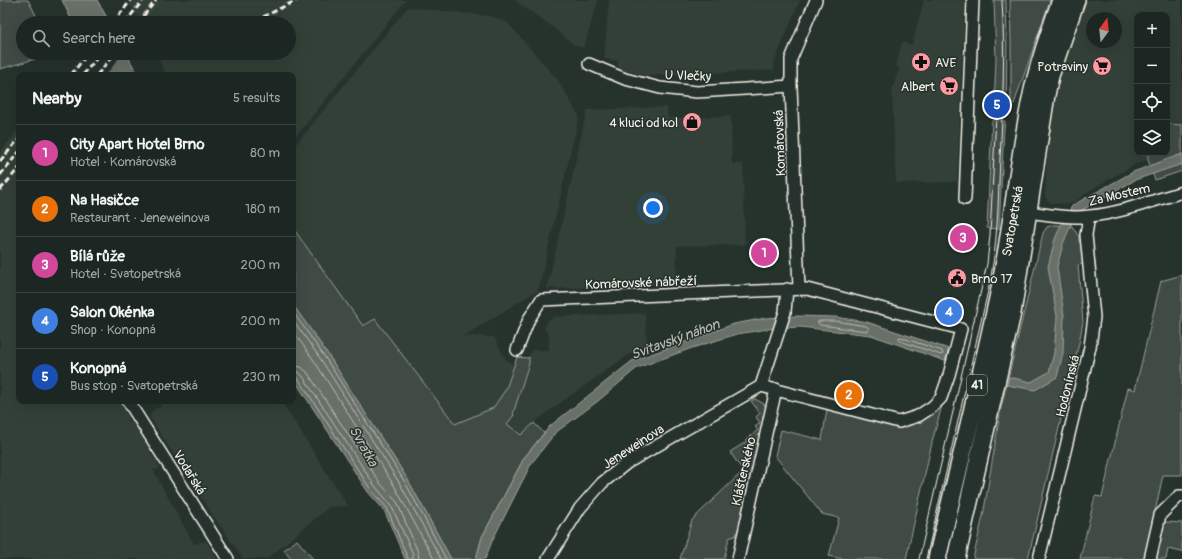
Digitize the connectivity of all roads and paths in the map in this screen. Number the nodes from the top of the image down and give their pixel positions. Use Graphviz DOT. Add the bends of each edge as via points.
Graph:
graph roads {
  1 [pos="816,0"];
  2 [pos="974,0"];
  3 [pos="1061,0"];
  4 [pos="1076,0"];
  5 [pos="589,64"];
  6 [pos="791,86"];
  7 [pos="1182,192"];
  8 [pos="965,199"];
  9 [pos="1021,211"];
  10 [pos="1087,216"];
  11 [pos="787,289"];
  12 [pos="799,289"];
  13 [pos="517,350"];
  14 [pos="761,386"];
  15 [pos="776,389"];
  16 [pos="130,404"];
  17 [pos="1182,496"];
  18 [pos="228,559"];
  19 [pos="548,559"];
  20 [pos="738,559"];
  21 [pos="937,559"];
  22 [pos="956,559"];
  23 [pos="1039,559"];
  24 [pos="1150,559"];
  1 -- 6 [label="street, Komárovská" via="792,59"];
  2 -- 8 [label="street"];
  3 -- 9 [label="main road, Svatopetrská / 41" via="1042,58 1026,124"];
  4 -- 9 [label="main road, Svatopetrská / 41" via="1050,76 1039,139"];
  5 -- 6 [label="street, U Vlečky" via="660,88 697,92"];
  6 -- 12 [label="street, Komárovská"];
  7 -- 10 [label="street, Za Mostem" via="1112,213"];
  9 -- 10 [label="street, Za Mostem"];
  9 -- 21 [label="main road, Svatopetrská / 41" via="1000,289"];
  9 -- 22 [label="main road, Svatopetrská / 41" via="1012,313"];
  10 -- 23 [label="street, Hodonínská" via="1086,235 1094,317 1090,347"];
  11 -- 12 [label="street, Komárovské nábřeží"];
  11 -- 13 [label="street, Komárovské nábřeží" via="541,300 529,318"];
  11 -- 14 [label="street" via="785,312"];
  12 -- 15 [label="street, Komárovské nábřeží" via="961,329 941,398 918,416 899,422"];
  14 -- 15 [label="street"];
  14 -- 19 [label="street, Jeneweinova" via="627,463 602,483 580,508"];
  15 -- 20 [label="street, Klášterského"];
  16 -- 18 [label="street, Vodařská"];
  17 -- 24 [label="street" via="1160,515"];
}
